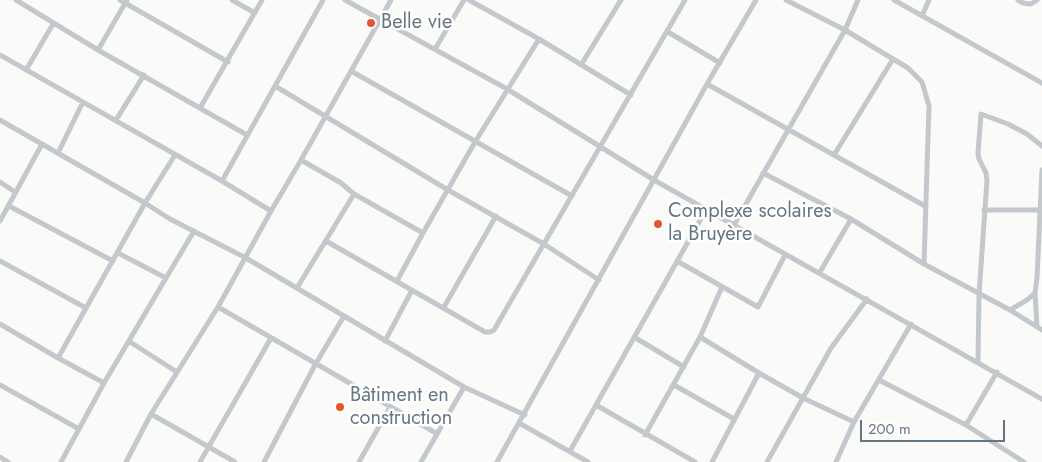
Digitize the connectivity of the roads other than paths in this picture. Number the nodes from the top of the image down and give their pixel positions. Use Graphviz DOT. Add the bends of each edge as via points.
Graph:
graph roads {
  1 [pos="16,0"];
  2 [pos="120,0"];
  3 [pos="232,0"];
  4 [pos="262,0"];
  5 [pos="323,0"];
  6 [pos="345,0"];
  7 [pos="391,0"];
  8 [pos="464,0"];
  9 [pos="469,0"];
  10 [pos="621,0"];
  11 [pos="685,0"];
  12 [pos="756,0"];
  13 [pos="786,0"];
  14 [pos="858,0"];
  15 [pos="894,0"];
  16 [pos="929,0"];
  17 [pos="1018,0"];
  18 [pos="1037,0"];
  19 [pos="126,2"];
  20 [pos="255,12"];
  21 [pos="922,16"];
  22 [pos="380,20"];
  23 [pos="53,24"];
  24 [pos="845,30"];
  25 [pos="668,32"];
  26 [pos="539,39"];
  27 [pos="434,49"];
  28 [pos="98,50"];
  29 [pos="0,55"];
  30 [pos="893,59"];
  31 [pos="228,62"];
  32 [pos="720,63"];
  33 [pos="581,66"];
  34 [pos="26,70"];
  35 [pos="351,71"];
  36 [pos="144,75"];
  37 [pos="1042,83"];
  38 [pos="707,84"];
  39 [pos="275,86"];
  40 [pos="507,89"];
  41 [pos="631,95"];
  42 [pos="83,102"];
  43 [pos="200,108"];
  44 [pos="325,115"];
  45 [pos="0,120"];
  46 [pos="116,120"];
  47 [pos="788,129"];
  48 [pos="248,136"];
  49 [pos="475,142"];
  50 [pos="42,144"];
  51 [pos="1042,146"];
  52 [pos="600,147"];
  53 [pos="58,153"];
  54 [pos="175,155"];
  55 [pos="834,155"];
  56 [pos="302,160"];
  57 [pos="1042,170"];
  58 [pos="763,173"];
  59 [pos="654,180"];
  60 [pos="222,181"];
  61 [pos="0,182"];
  62 [pos="1042,183"];
  63 [pos="448,190"];
  64 [pos="15,192"];
  65 [pos="354,194"];
  66 [pos="572,196"];
  67 [pos="145,203"];
  68 [pos="9,206"];
  69 [pos="925,206"];
  70 [pos="706,210"];
  71 [pos="984,210"];
  72 [pos="1041,210"];
  73 [pos="271,211"];
  74 [pos="496,216"];
  75 [pos="851,219"];
  76 [pos="0,221"];
  77 [pos="734,225"];
  78 [pos="194,231"];
  79 [pos="423,232"];
  80 [pos="326,241"];
  81 [pos="544,244"];
  82 [pos="118,253"];
  83 [pos="785,255"];
  84 [pos="246,258"];
  85 [pos="0,261"];
  86 [pos="114,261"];
  87 [pos="677,261"];
  88 [pos="924,264"];
  89 [pos="820,272"];
  90 [pos="1040,277"];
  91 [pos="166,278"];
  92 [pos="599,280"];
  93 [pos="397,281"];
  94 [pos="722,287"];
  95 [pos="297,288"];
  96 [pos="412,290"];
  97 [pos="1035,293"];
  98 [pos="979,295"];
  99 [pos="867,299"];
  100 [pos="444,307"];
  101 [pos="86,308"];
  102 [pos="218,308"];
  103 [pos="1010,310"];
  104 [pos="344,316"];
  105 [pos="911,324"];
  106 [pos="2,325"];
  107 [pos="1040,328"];
  108 [pos="0,334"];
  109 [pos="634,337"];
  110 [pos="700,337"];
  111 [pos="271,338"];
  112 [pos="384,341"];
  113 [pos="130,342"];
  114 [pos="58,358"];
  115 [pos="978,361"];
  116 [pos="315,365"];
  117 [pos="684,367"];
  118 [pos="177,372"];
  119 [pos="997,372"];
  120 [pos="759,373"];
  121 [pos="879,380"];
  122 [pos="104,384"];
  123 [pos="0,385"];
  124 [pos="674,385"];
  125 [pos="464,387"];
  126 [pos="803,398"];
  127 [pos="1042,399"];
  128 [pos="596,405"];
  129 [pos="390,407"];
  130 [pos="151,414"];
  131 [pos="525,415"];
  132 [pos="734,419"];
  133 [pos="854,422"];
  134 [pos="519,423"];
  135 [pos="966,425"];
  136 [pos="79,429"];
  137 [pos="436,433"];
  138 [pos="646,435"];
  139 [pos="208,447"];
  140 [pos="570,451"];
  141 [pos="0,457"];
  142 [pos="8,462"];
  143 [pos="61,462"];
  144 [pos="126,462"];
  145 [pos="200,462"];
  146 [pos="235,462"];
  147 [pos="264,462"];
  148 [pos="359,462"];
  149 [pos="420,462"];
  150 [pos="497,462"];
  151 [pos="588,462"];
  152 [pos="695,462"];
  153 [pos="712,462"];
  154 [pos="767,462"];
  155 [pos="836,462"];
  156 [pos="1024,462"];
  1 -- 23 [label="street"];
  2 -- 19 [label="street"];
  3 -- 20 [label="street"];
  4 -- 20 [label="street"];
  5 -- 39 [label="street"];
  6 -- 22 [label="street"];
  7 -- 22 [label="street"];
  8 -- 27 [label="street"];
  9 -- 26 [label="street"];
  10 -- 33 [label="street"];
  11 -- 25 [label="street"];
  12 -- 32 [label="street"];
  13 -- 24 [label="street"];
  14 -- 24 [label="street"];
  15 -- 21 [label="street"];
  16 -- 21 [label="street"];
  17 -- 18 [label="street" via="1031,4"];
  19 -- 28 [label="street"];
  19 -- 31 [label="street"];
  20 -- 31 [label="street"];
  21 -- 37 [label="street"];
  22 -- 27 [label="street"];
  22 -- 35 [label="street"];
  23 -- 28 [label="street"];
  23 -- 34 [label="street"];
  24 -- 30 [label="street"];
  24 -- 47 [label="street"];
  25 -- 32 [label="street"];
  25 -- 41 [label="street"];
  26 -- 33 [label="street"];
  26 -- 40 [label="street"];
  27 -- 40 [label="street"];
  28 -- 36 [label="street"];
  29 -- 34 [label="street"];
  30 -- 55 [label="street"];
  30 -- 69 [label="street" via="922,82 928,98"];
  31 -- 43 [label="street"];
  32 -- 38 [label="street"];
  33 -- 41 [label="street"];
  34 -- 42 [label="street"];
  35 -- 44 [label="street"];
  35 -- 49 [label="street"];
  36 -- 43 [label="street"];
  36 -- 46 [label="street"];
  38 -- 47 [label="street"];
  38 -- 59 [label="street"];
  39 -- 44 [label="street"];
  39 -- 48 [label="street"];
  40 -- 49 [label="street"];
  40 -- 52 [label="street"];
  41 -- 52 [label="street"];
  42 -- 46 [label="street"];
  42 -- 53 [label="street"];
  43 -- 48 [label="street"];
  44 -- 56 [label="street"];
  44 -- 63 [label="street"];
  45 -- 50 [label="street"];
  46 -- 54 [label="street"];
  47 -- 55 [label="street"];
  47 -- 58 [label="street"];
  48 -- 60 [label="street"];
  49 -- 63 [label="street"];
  49 -- 66 [label="street"];
  50 -- 53 [label="street"];
  50 -- 64 [label="street"];
  51 -- 71 [label="street" via="1008,124 981,114 977,146 987,174"];
  52 -- 59 [label="street"];
  52 -- 66 [label="street"];
  53 -- 67 [label="street"];
  54 -- 60 [label="street"];
  54 -- 67 [label="street"];
  55 -- 69 [label="street"];
  56 -- 65 [label="street"];
  56 -- 73 [label="street"];
  57 -- 62 [label="street"];
  58 -- 75 [label="street"];
  58 -- 77 [label="street"];
  59 -- 70 [label="street"];
  59 -- 92 [label="street"];
  60 -- 73 [label="street"];
  61 -- 64 [label="street"];
  62 -- 72 [label="street"];
  63 -- 74 [label="street"];
  63 -- 79 [label="street"];
  64 -- 68 [label="street"];
  65 -- 79 [label="street"];
  65 -- 80 [label="street"];
  66 -- 81 [label="street"];
  67 -- 78 [label="street"];
  67 -- 82 [label="street"];
  68 -- 76 [label="street"];
  68 -- 86 [label="street"];
  69 -- 88 [label="street"];
  70 -- 77 [label="street"];
  70 -- 87 [label="street"];
  71 -- 72 [label="street"];
  71 -- 98 [label="street"];
  72 -- 90 [label="street"];
  73 -- 84 [label="street"];
  74 -- 81 [label="street"];
  74 -- 100 [label="street"];
  75 -- 88 [label="street"];
  75 -- 89 [label="street"];
  77 -- 83 [label="street"];
  78 -- 84 [label="street"];
  78 -- 91 [label="street"];
  79 -- 93 [label="street"];
  80 -- 93 [label="street"];
  80 -- 95 [label="street"];
  81 -- 92 [label="street"];
  81 -- 100 [label="street" via="494,330 485,332"];
  82 -- 86 [label="street"];
  82 -- 91 [label="street"];
  83 -- 89 [label="street"];
  83 -- 94 [label="street" via="758,307"];
  84 -- 95 [label="street"];
  84 -- 102 [label="street"];
  85 -- 101 [label="street"];
  86 -- 101 [label="street"];
  87 -- 94 [label="street"];
  87 -- 109 [label="street"];
  88 -- 98 [label="street"];
  89 -- 99 [label="street"];
  90 -- 97 [label="street"];
  91 -- 113 [label="street"];
  92 -- 131 [label="street"];
  93 -- 96 [label="street"];
  94 -- 110 [label="street"];
  95 -- 104 [label="street"];
  96 -- 100 [label="street"];
  96 -- 112 [label="street"];
  97 -- 103 [label="street"];
  97 -- 107 [label="street"];
  98 -- 103 [label="street"];
  98 -- 115 [label="street"];
  99 -- 105 [label="street"];
  99 -- 126 [label="street" via="831,348"];
  101 -- 114 [label="street"];
  102 -- 111 [label="street"];
  102 -- 118 [label="street"];
  103 -- 107 [label="street"];
  104 -- 112 [label="street"];
  104 -- 116 [label="street"];
  105 -- 115 [label="street"];
  105 -- 121 [label="street"];
  106 -- 108 [label="street"];
  106 -- 114 [label="street"];
  109 -- 117 [label="street"];
  109 -- 128 [label="street"];
  110 -- 117 [label="street"];
  110 -- 120 [label="street"];
  111 -- 116 [label="street"];
  111 -- 139 [label="street"];
  112 -- 125 [label="street"];
  113 -- 118 [label="street"];
  113 -- 122 [label="street"];
  114 -- 122 [label="street"];
  115 -- 119 [label="street"];
  116 -- 129 [label="street"];
  116 -- 147 [label="street"];
  117 -- 124 [label="street"];
  118 -- 130 [label="street"];
  119 -- 127 [label="street"];
  119 -- 135 [label="street"];
  120 -- 126 [label="street"];
  120 -- 132 [label="street"];
  121 -- 133 [label="street"];
  121 -- 135 [label="street"];
  122 -- 136 [label="street"];
  123 -- 136 [label="street"];
  124 -- 132 [label="street"];
  124 -- 138 [label="street"];
  125 -- 131 [label="street"];
  125 -- 137 [label="street"];
  126 -- 133 [label="street"];
  126 -- 154 [label="street"];
  128 -- 138 [label="street"];
  128 -- 140 [label="street"];
  129 -- 137 [label="street"];
  129 -- 148 [label="street"];
  130 -- 139 [label="street"];
  130 -- 144 [label="street"];
  131 -- 134 [label="street"];
  132 -- 153 [label="street"];
  133 -- 155 [label="street"];
  134 -- 140 [label="street"];
  134 -- 150 [label="street"];
  135 -- 156 [label="street"];
  136 -- 143 [label="street"];
  137 -- 149 [label="street"];
  138 -- 152 [label="street"];
  139 -- 145 [label="street"];
  139 -- 146 [label="street"];
  140 -- 151 [label="street"];
  141 -- 142 [label="street"];
}
